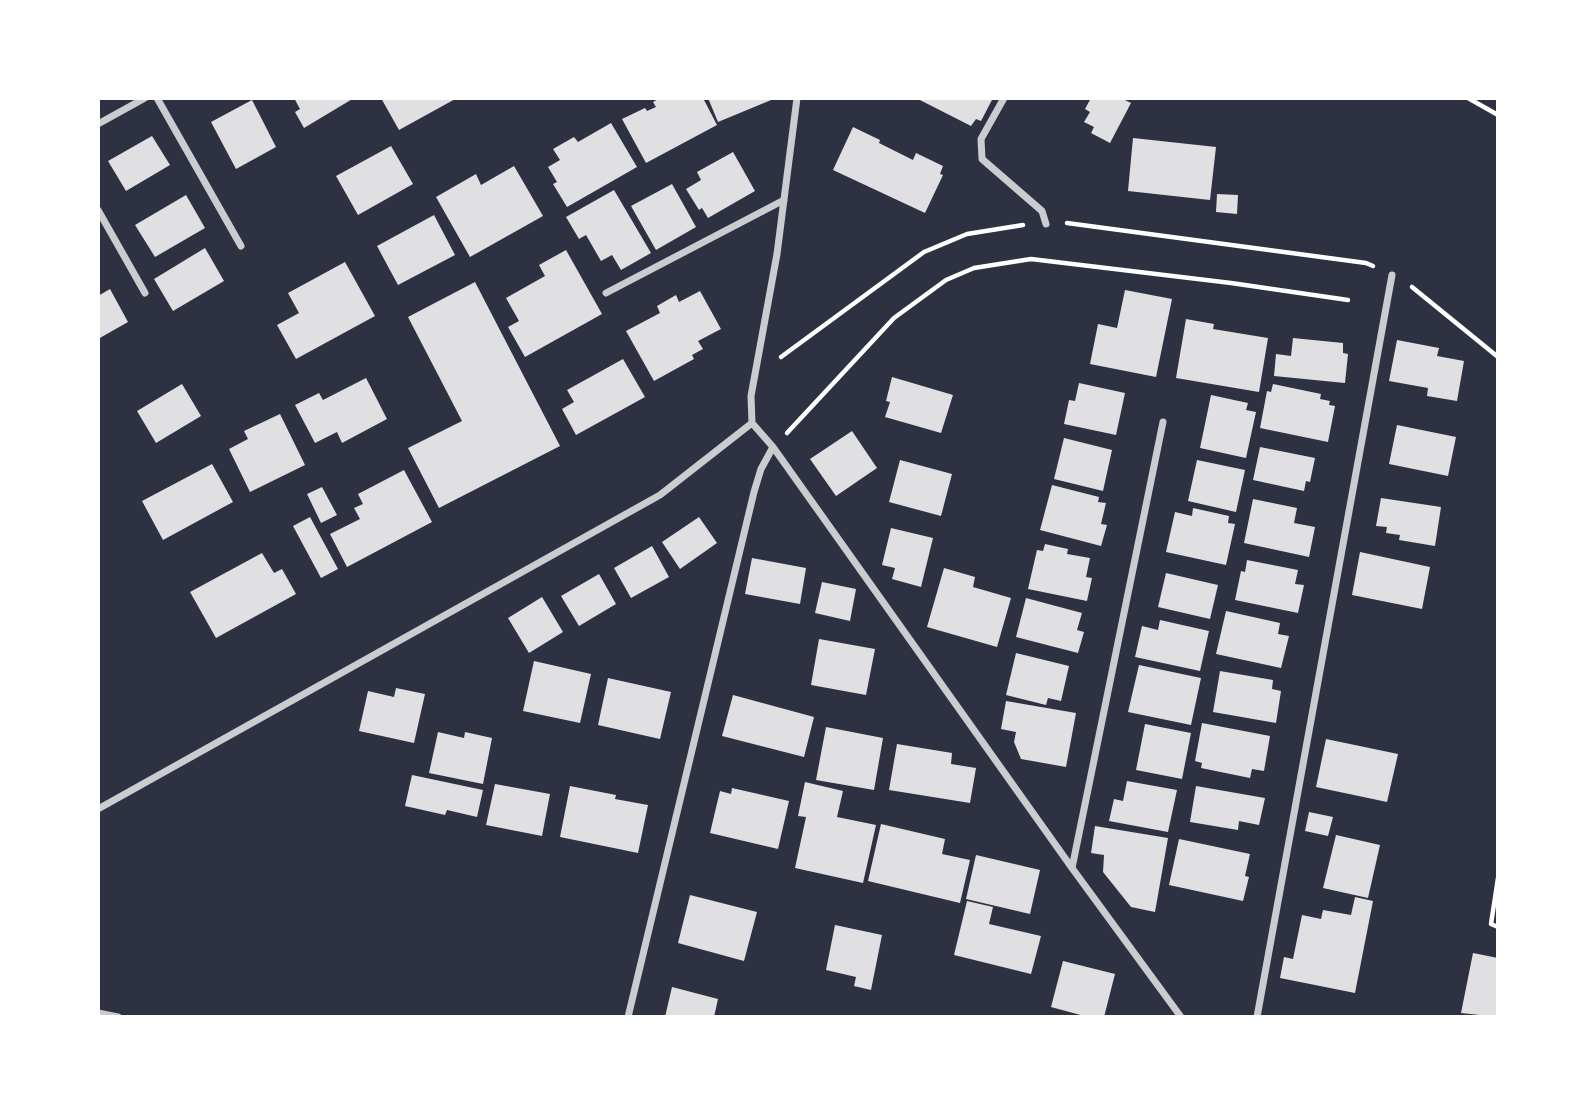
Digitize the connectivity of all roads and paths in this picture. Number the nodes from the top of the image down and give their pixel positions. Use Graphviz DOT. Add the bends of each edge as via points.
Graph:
graph roads {
  1 [pos="145,98"];
  2 [pos="157,98"];
  3 [pos="797,98"];
  4 [pos="1004,98"];
  5 [pos="1468,98"];
  6 [pos="1498,115"];
  7 [pos="98,124"];
  8 [pos="784,200"];
  9 [pos="98,210"];
  10 [pos="1046,224"];
  11 [pos="241,246"];
  12 [pos="1392,275"];
  13 [pos="145,293"];
  14 [pos="606,293"];
  15 [pos="1348,300"];
  16 [pos="1498,357"];
  17 [pos="757,366"];
  18 [pos="1163,422"];
  19 [pos="752,423"];
  20 [pos="773,447"];
  21 [pos="98,809"];
  22 [pos="1072,868"];
  23 [pos="1498,878"];
  24 [pos="1498,927"];
  25 [pos="98,1013"];
  26 [pos="117,1017"];
  27 [pos="628,1017"];
  28 [pos="1181,1017"];
  29 [pos="1257,1017"];
  1 -- 7 [label="street"];
  2 -- 11 [label="street"];
  3 -- 8 [label="street"];
  4 -- 10 [label="street" via="981,139 982,159 1042,211"];
  5 -- 6 [label="path"];
  8 -- 14 [label="street"];
  8 -- 17 [label="street"];
  9 -- 13 [label="street"];
  10 -- 12 [label="path" via="1366,263"];
  10 -- 17 [label="path" via="967,234 924,252 775,361"];
  12 -- 16 [label="path"];
  12 -- 29 [label="street"];
  15 -- 20 [label="path" via="1031,259 974,268 946,280 894,318"];
  17 -- 19 [label="street"];
  18 -- 22 [label="street"];
  19 -- 20 [label="street"];
  19 -- 21 [label="street" via="660,495"];
  20 -- 22 [label="street"];
  20 -- 27 [label="street" via="754,492"];
  22 -- 28 [label="street"];
  23 -- 24 [label="path" via="1490,924"];
  25 -- 26 [label="street"];
}
